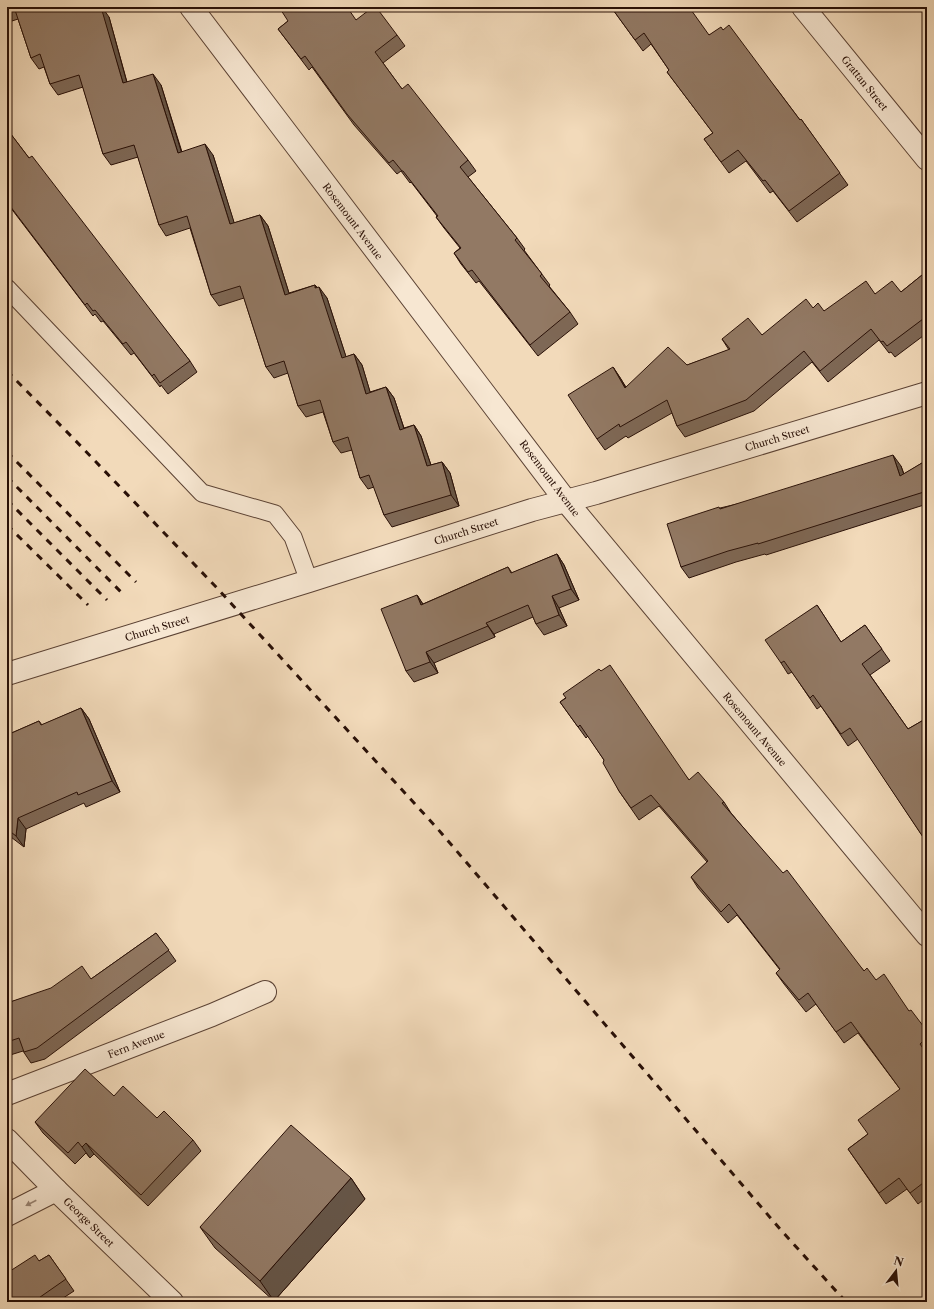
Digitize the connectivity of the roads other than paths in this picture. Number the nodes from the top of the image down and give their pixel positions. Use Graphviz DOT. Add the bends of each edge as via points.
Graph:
graph roads {
  1 [pos="191,7"];
  2 [pos="803,7"];
  3 [pos="927,159"];
  4 [pos="7,288"];
  5 [pos="927,393"];
  6 [pos="566,501"];
  7 [pos="309,581"];
  8 [pos="7,674"];
  9 [pos="927,935"];
  10 [pos="265,992"];
  11 [pos="7,1094"];
  12 [pos="7,1140"];
  13 [pos="56,1190"];
  14 [pos="7,1215"];
  15 [pos="172,1302"];
  1 -- 6 [label="street, Rosemount Avenue"];
  2 -- 3 [label="street, Grattan Street"];
  4 -- 7 [label="lane" via="202,493 275,514 293,537"];
  5 -- 6 [label="street, Church Street"];
  6 -- 7 [label="street, Church Street"];
  6 -- 9 [label="street, Rosemount Avenue"];
  7 -- 8 [label="street, Church Street"];
  10 -- 11 [label="street, Fern Avenue"];
  12 -- 13 [label="street, George Street"];
  13 -- 14 [label="street, one-way"];
  13 -- 15 [label="street, George Street"];
}
